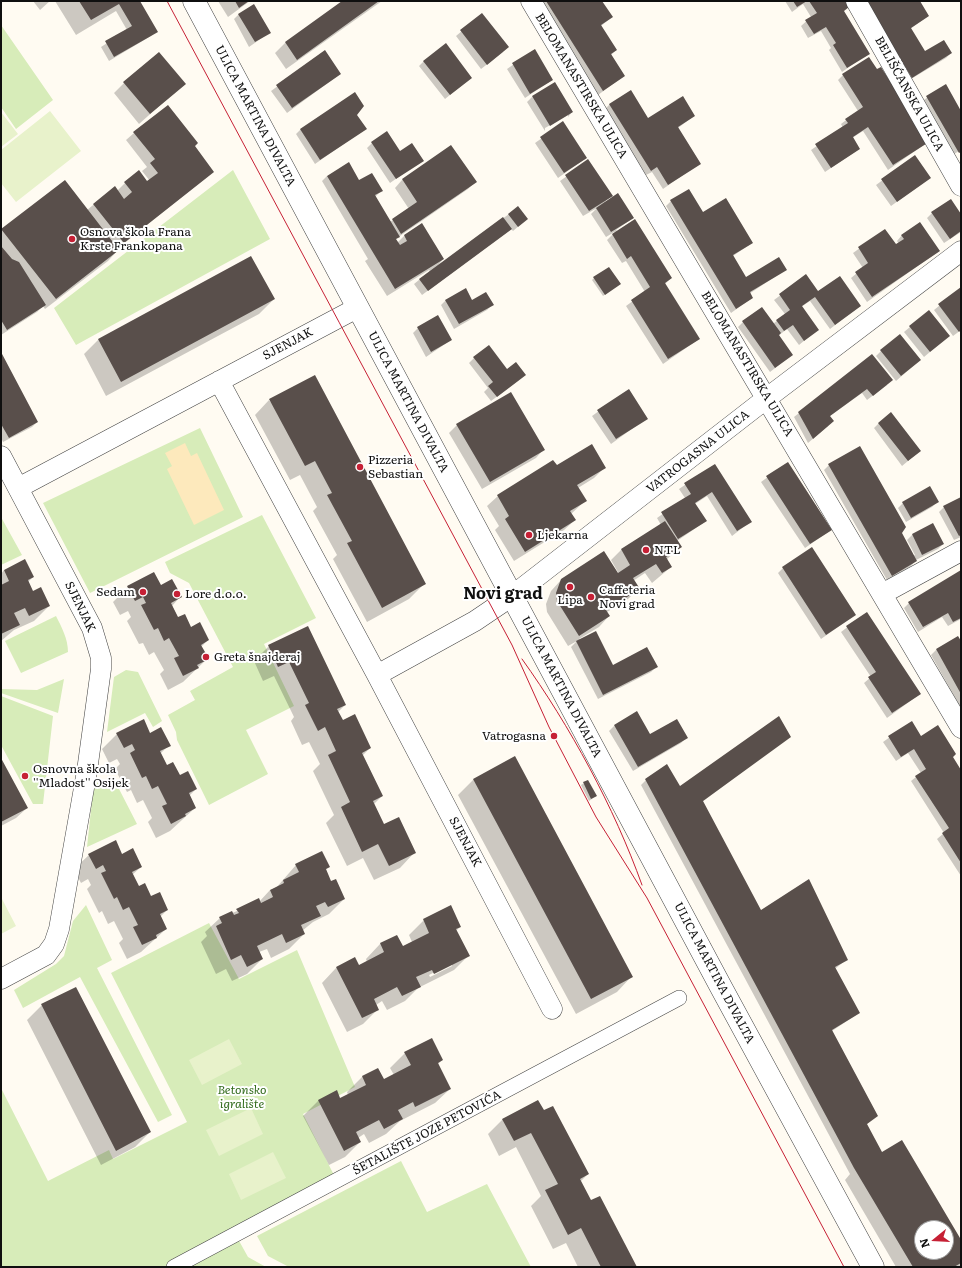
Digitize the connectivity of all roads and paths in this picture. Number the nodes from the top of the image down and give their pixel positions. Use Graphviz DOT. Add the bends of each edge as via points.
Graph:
graph roads {
  1 [pos="194,1"];
  2 [pos="531,1"];
  3 [pos="856,1"];
  4 [pos="961,186"];
  5 [pos="961,251"];
  6 [pos="357,308"];
  7 [pos="219,381"];
  8 [pos="767,398"];
  9 [pos="1,456"];
  10 [pos="18,488"];
  11 [pos="961,551"];
  12 [pos="882,594"];
  13 [pos="512,596"];
  14 [pos="377,675"];
  15 [pos="961,728"];
  16 [pos="1,979"];
  17 [pos="679,998"];
  18 [pos="552,1009"];
  19 [pos="174,1267"];
  20 [pos="873,1267"];
  1 -- 6 [label="street, ULICA MARTINA DIVALTA"];
  2 -- 8 [label="street, BELOMANASTIRSKA ULICA"];
  3 -- 4 [label="street, BELIŠĆANSKA ULICA"];
  5 -- 8 [label="street, VATROGASNA ULICA"];
  6 -- 7 [label="street, SJENJAK"];
  6 -- 13 [label="street, ULICA MARTINA DIVALTA"];
  7 -- 10 [label="street, SJENJAK"];
  7 -- 14 [label="street, SJENJAK"];
  8 -- 12 [label="street, BELOMANASTIRSKA ULICA"];
  8 -- 13 [label="street, VATROGASNA ULICA"];
  9 -- 10 [label="street"];
  10 -- 16 [label="street, SJENJAK" via="92,628 101,658 101,669 87,771 59,929 54,944 46,955"];
  11 -- 12 [label="street"];
  12 -- 15 [label="street, BELOMANASTIRSKA ULICA"];
  13 -- 14 [label="street" via="476,621"];
  13 -- 20 [label="street, ULICA MARTINA DIVALTA"];
  14 -- 18 [label="street, SJENJAK"];
  17 -- 19 [label="street, ŠETALIŠTE JOZE PETOVIĆA"];
}
